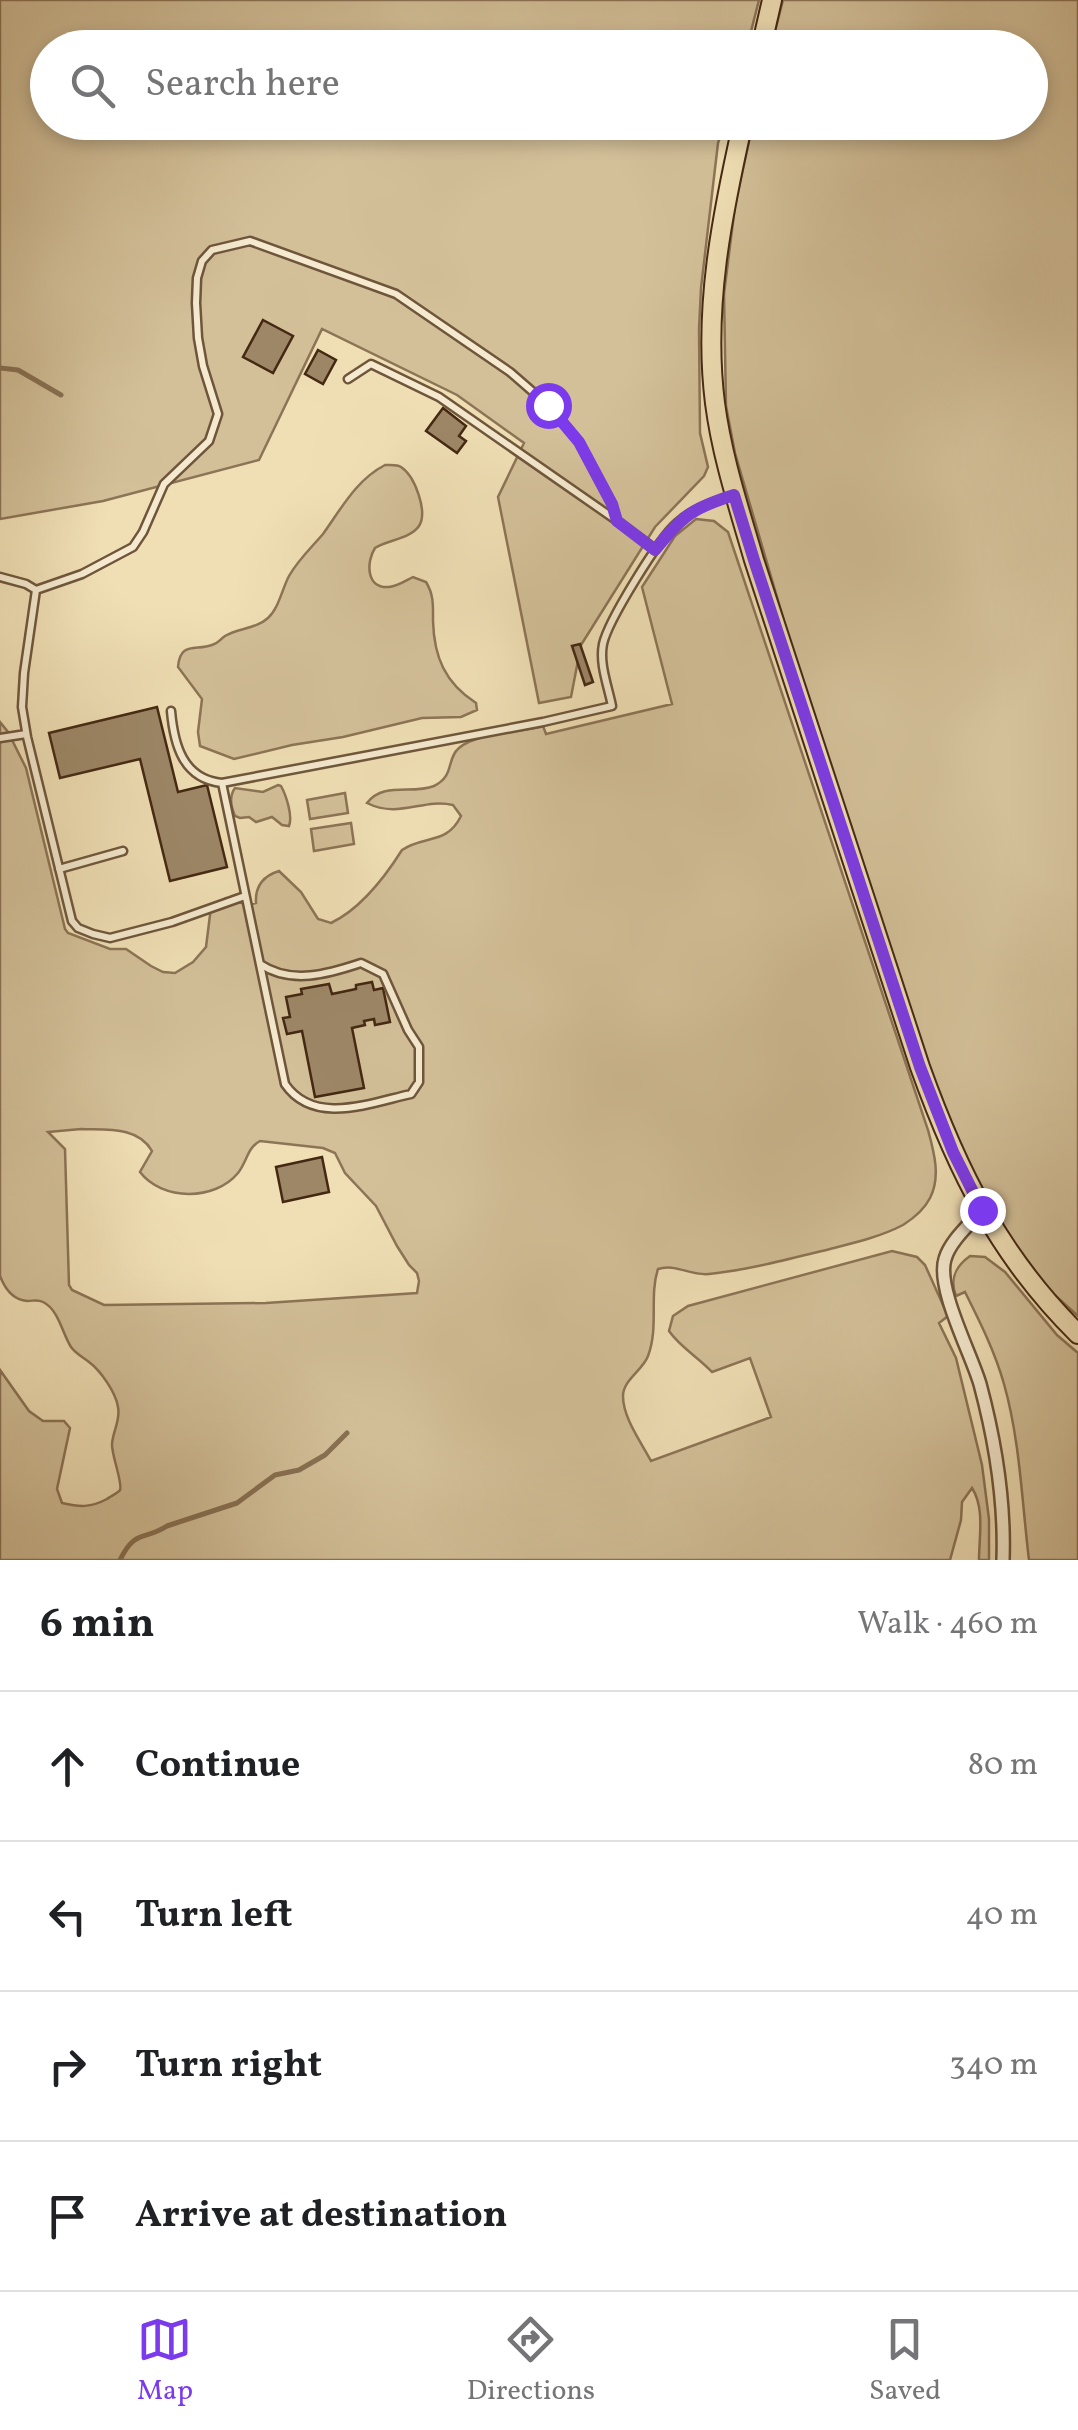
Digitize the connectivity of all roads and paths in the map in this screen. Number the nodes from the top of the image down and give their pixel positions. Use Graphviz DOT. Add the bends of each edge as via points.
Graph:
graph roads {
  1 [pos="772,0"];
  2 [pos="765,30"];
  3 [pos="738,140"];
  4 [pos="348,380"];
  5 [pos="734,495"];
  6 [pos="617,521"];
  7 [pos="655,550"];
  8 [pos="0,577"];
  9 [pos="36,590"];
  10 [pos="171,712"];
  11 [pos="26,734"];
  12 [pos="0,738"];
  13 [pos="222,783"];
  14 [pos="123,851"];
  15 [pos="59,869"];
  16 [pos="246,896"];
  17 [pos="260,964"];
  18 [pos="982,1210"];
  19 [pos="1078,1334"];
  20 [pos="1003,1560"];
  1 -- 2 [label="main road"];
  3 -- 5 [label="main road" via="719,239 712,337 715,404"];
  4 -- 6 [label="lane" via="371,364 439,397"];
  5 -- 7 [label="lane" via="676,523"];
  5 -- 18 [label="main road" via="920,1067"];
  6 -- 7 [label="lane"];
  6 -- 9 [label="lane" via="579,442 510,372 396,294 250,242 212,250 198,278 198,338 218,414 209,441 164,484 133,547"];
  7 -- 13 [label="lane" via="604,640 601,658 612,706"];
  8 -- 9 [label="lane"];
  9 -- 11 [label="lane" via="24,674"];
  10 -- 13 [label="lane" via="184,760 205,781"];
  11 -- 12 [label="lane"];
  11 -- 15 [label="lane"];
  13 -- 16 [label="lane"];
  14 -- 15 [label="lane"];
  15 -- 16 [label="lane" via="72,921 110,938"];
  16 -- 17 [label="lane"];
  17 -- 17 [label="lane" via="293,1096 332,1109 410,1094 419,1082 419,1047 383,974 361,964 297,977"];
  18 -- 19 [label="main road" via="1021,1270"];
  18 -- 20 [label="street" via="955,1241 944,1278 980,1383 1000,1496"];
}
